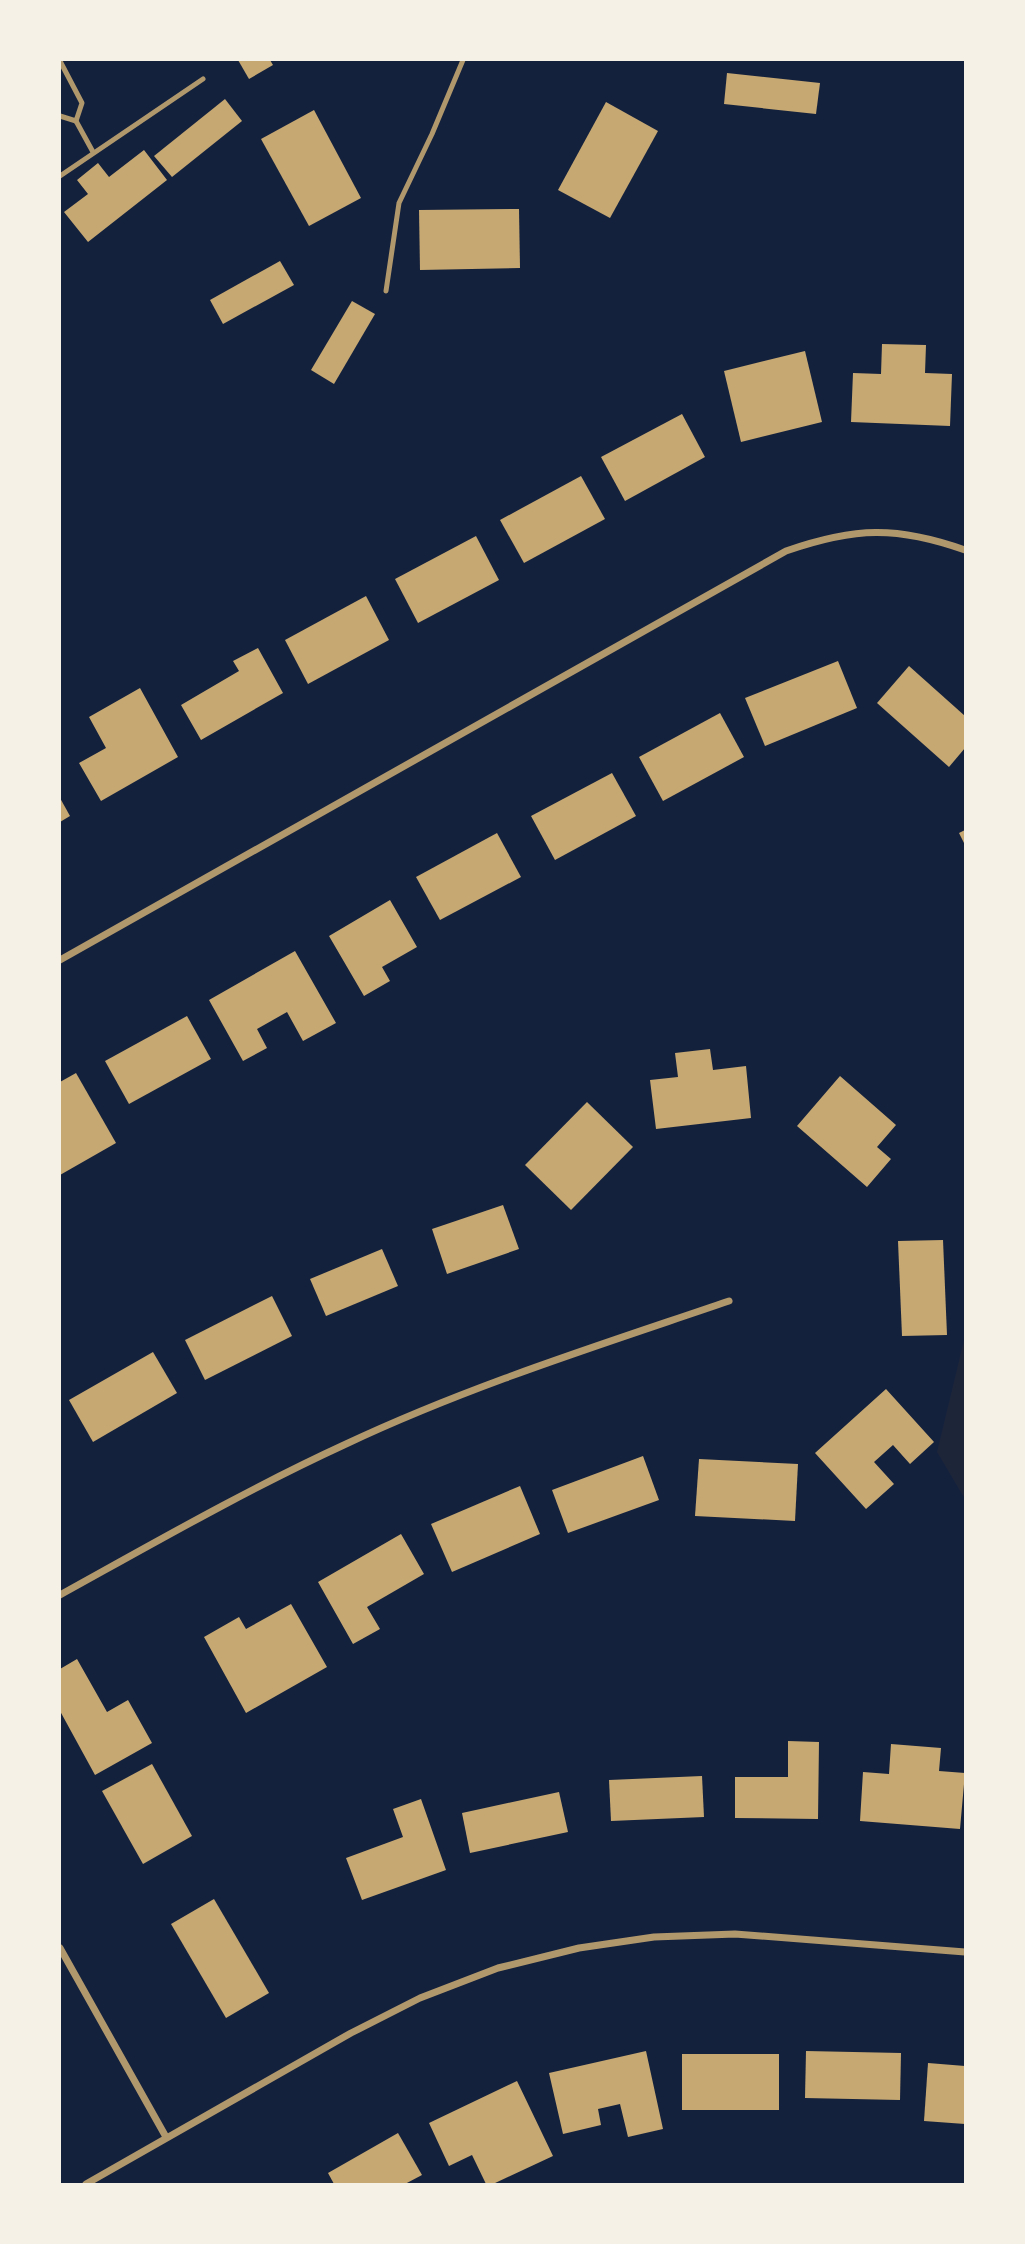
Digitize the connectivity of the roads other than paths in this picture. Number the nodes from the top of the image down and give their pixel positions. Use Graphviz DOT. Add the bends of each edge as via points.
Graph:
graph roads {
  1 [pos="463,60"];
  2 [pos="60,61"];
  3 [pos="203,79"];
  4 [pos="60,116"];
  5 [pos="76,121"];
  6 [pos="93,152"];
  7 [pos="60,176"];
  8 [pos="386,291"];
  9 [pos="965,550"];
  10 [pos="60,960"];
  11 [pos="729,1301"];
  12 [pos="60,1595"];
  13 [pos="60,1948"];
  14 [pos="965,1952"];
  15 [pos="166,2137"];
  16 [pos="86,2185"];
  1 -- 8 [label="lane" via="399,203"];
  2 -- 5 [label="lane" via="82,103"];
  3 -- 6 [label="lane"];
  4 -- 5 [label="lane"];
  5 -- 6 [label="lane"];
  6 -- 7 [label="lane"];
  9 -- 10 [label="street" via="932,538 875,531 824,537 786,551"];
  11 -- 12 [label="street" via="502,1378 346,1444"];
  13 -- 15 [label="street"];
  14 -- 15 [label="street" via="735,1934 654,1937 579,1948 498,1968 420,1998"];
  15 -- 16 [label="street"];
}
